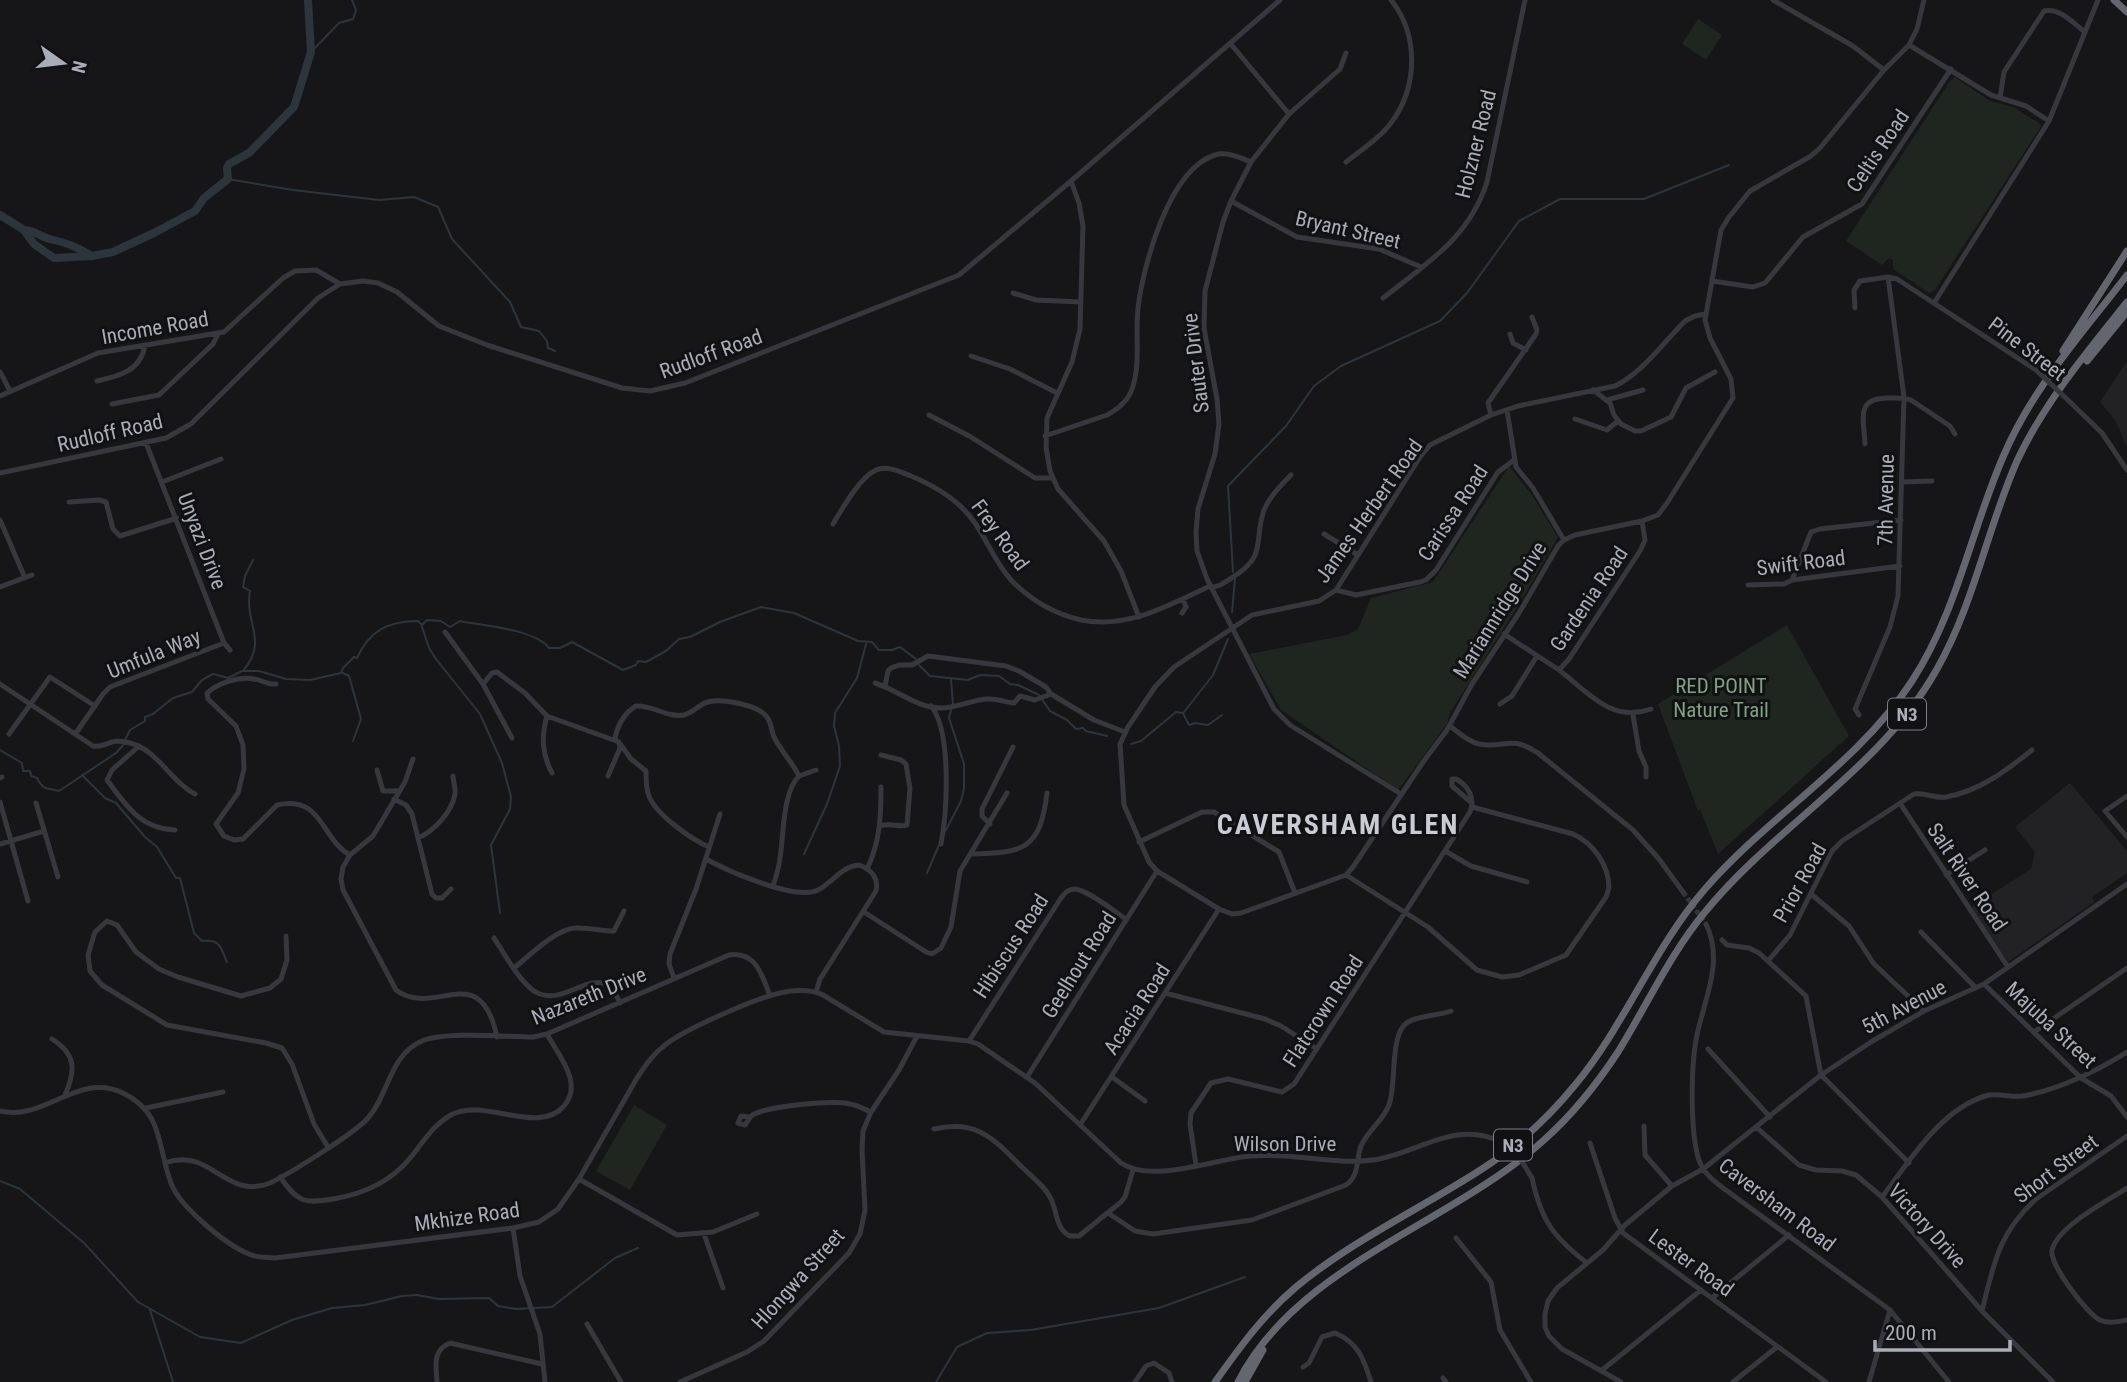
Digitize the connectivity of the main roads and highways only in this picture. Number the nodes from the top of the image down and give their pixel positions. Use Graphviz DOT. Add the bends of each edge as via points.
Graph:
graph roads {
  1 [pos="2114,0"];
  2 [pos="2127,12"];
  3 [pos="2127,251"];
  4 [pos="2127,275"];
  5 [pos="2127,302"];
  6 [pos="2127,313"];
  7 [pos="2057,364"];
  8 [pos="2070,375"];
  9 [pos="1290,1312"];
  10 [pos="1234,1356"];
  11 [pos="1215,1382"];
  12 [pos="1221,1382"];
  13 [pos="1238,1382"];
  14 [pos="1245,1382"];
  1 -- 2 [label="highway"];
  3 -- 7 [label="highway"];
  4 -- 7 [label="highway, N3"];
  5 -- 8 [label="highway, N3"];
  6 -- 8 [label="highway" via="2078,372"];
  7 -- 10 [label="highway, N3" via="2004,455 1938,636 1879,726 1769,824 1703,891 1661,948 1594,1061 1554,1108 1484,1168 1297,1286 1259,1321"];
  8 -- 9 [label="highway, N3" via="2016,465 1948,649 1896,729 1780,835 1703,914 1604,1072 1545,1139 1491,1180 1342,1273"];
  9 -- 13 [label="highway, N3" via="1264,1340"];
  9 -- 14 [label="highway"];
  10 -- 11 [label="highway"];
  10 -- 12 [label="highway, N3"];
}
